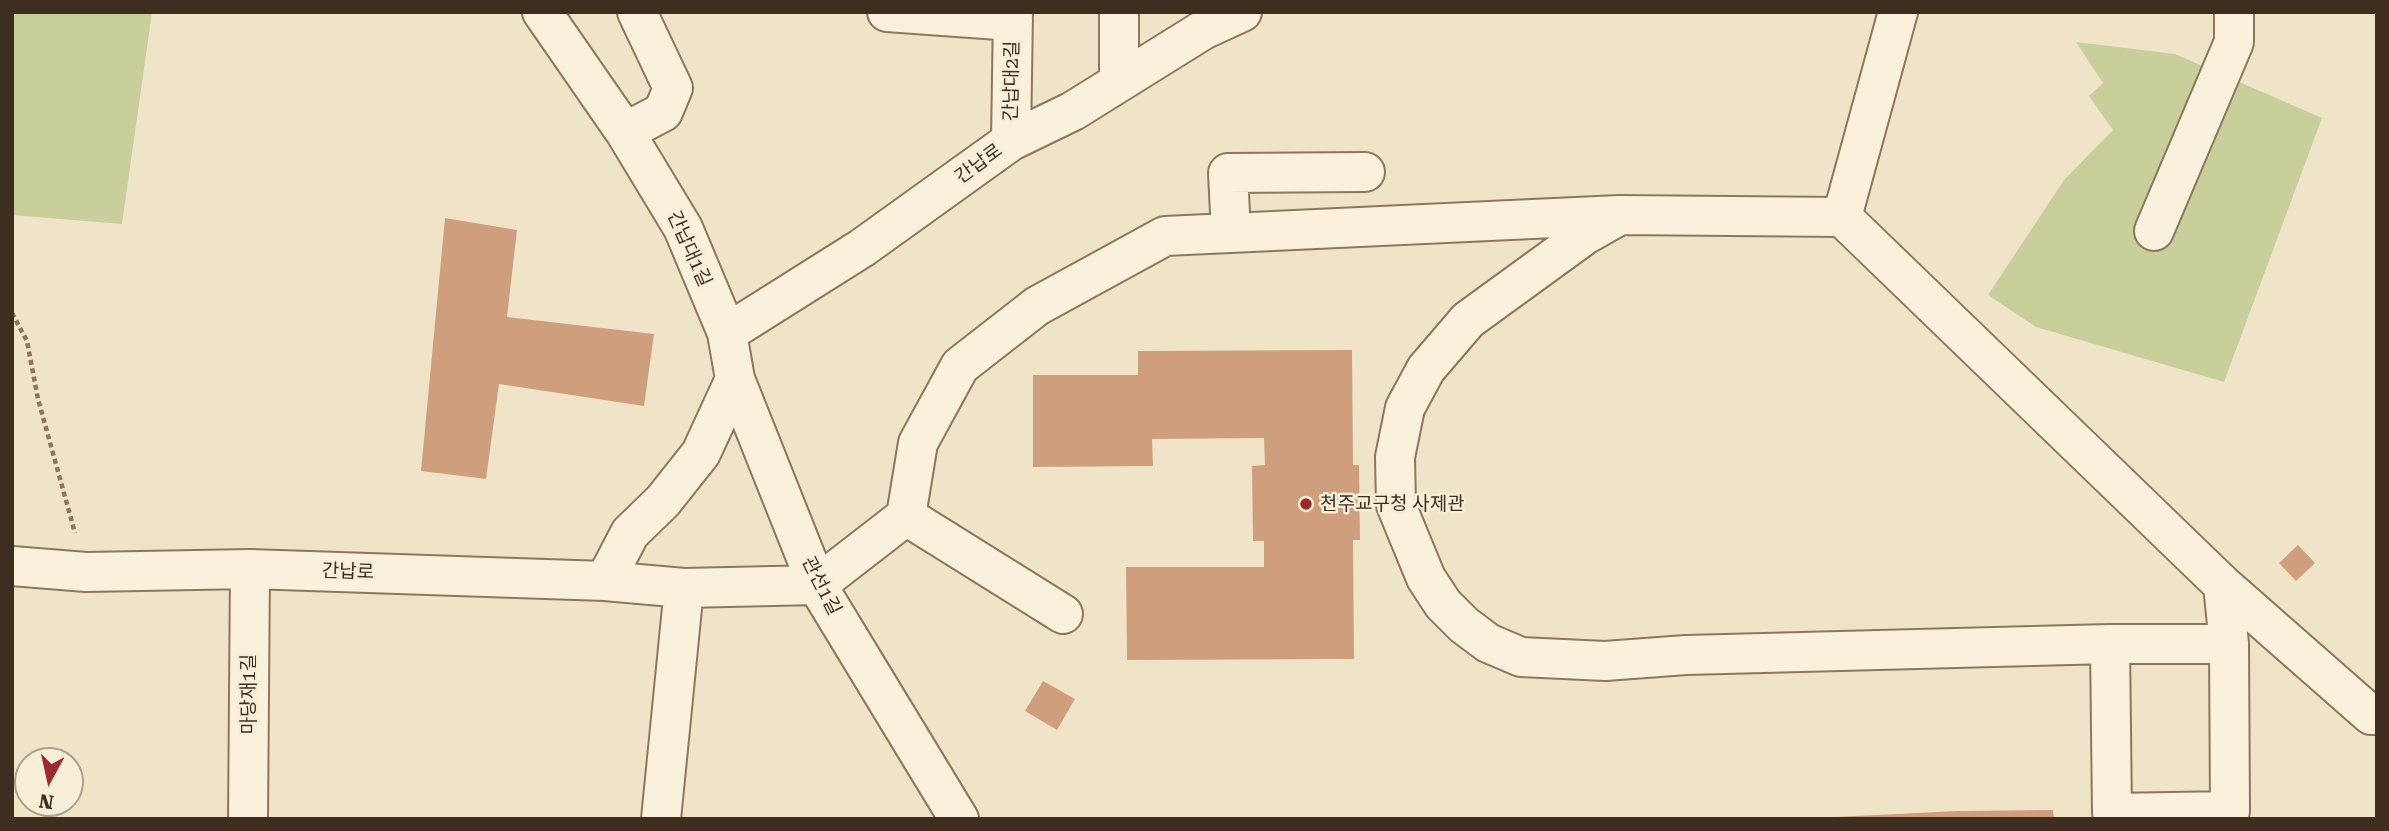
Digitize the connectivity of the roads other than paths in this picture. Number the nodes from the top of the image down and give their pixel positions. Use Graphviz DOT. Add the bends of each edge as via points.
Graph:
graph roads {
  1 [pos="542,12"];
  2 [pos="637,12"];
  3 [pos="887,12"];
  4 [pos="1119,12"];
  5 [pos="1242,12"];
  6 [pos="1898,12"];
  7 [pos="2234,12"];
  8 [pos="1013,17"];
  9 [pos="1118,82"];
  10 [pos="625,132"];
  11 [pos="1011,141"];
  12 [pos="1365,172"];
  13 [pos="1619,215"];
  14 [pos="1842,217"];
  15 [pos="2154,231"];
  16 [pos="1231,233"];
  17 [pos="727,333"];
  18 [pos="735,379"];
  19 [pos="906,516"];
  20 [pos="12,566"];
  21 [pos="250,569"];
  22 [pos="605,581"];
  23 [pos="817,585"];
  24 [pos="2223,585"];
  25 [pos="684,588"];
  26 [pos="1063,614"];
  27 [pos="2110,644"];
  28 [pos="2229,644"];
  29 [pos="2377,715"];
  30 [pos="248,819"];
  31 [pos="661,819"];
  32 [pos="959,819"];
  1 -- 10 [label="street, 간납대1길"];
  2 -- 10 [label="street" via="673,88 663,112"];
  3 -- 8 [label="street, 간납대2길"];
  4 -- 9 [label="street"];
  5 -- 9 [label="street, 간납로"];
  6 -- 14 [label="street"];
  7 -- 15 [label="street" via="2234,42"];
  8 -- 11 [label="street, 간납대2길"];
  9 -- 11 [label="street, 간납로" via="1073,111"];
  10 -- 17 [label="street, 간납대1길" via="683,228"];
  11 -- 17 [label="street, 간납로" via="862,248"];
  12 -- 16 [label="street" via="1228,173"];
  13 -- 14 [label="street"];
  13 -- 16 [label="street"];
  13 -- 27 [label="street" via="1468,320 1426,369 1405,408 1395,457 1396,505 1426,578 1464,625 1488,643 1521,657 1605,661"];
  14 -- 24 [label="street"];
  16 -- 19 [label="street" via="1165,236 1037,306 960,366 918,443"];
  17 -- 18 [label="street, 관선1길"];
  18 -- 22 [label="street" via="701,453 630,533"];
  18 -- 23 [label="street, 관선1길"];
  19 -- 23 [label="street"];
  19 -- 26 [label="street"];
  20 -- 21 [label="street, 간납로" via="86,572"];
  21 -- 22 [label="street, 간납로"];
  21 -- 30 [label="street, 마당재1길"];
  22 -- 25 [label="street, 간납로"];
  23 -- 25 [label="street, 간납로"];
  23 -- 32 [label="street, 관선1길"];
  24 -- 28 [label="street"];
  24 -- 29 [label="street" via="2371,715"];
  25 -- 31 [label="street"];
  27 -- 28 [label="street"];
  27 -- 28 [label="street" via="2112,813 2126,813 2230,811"];
}
